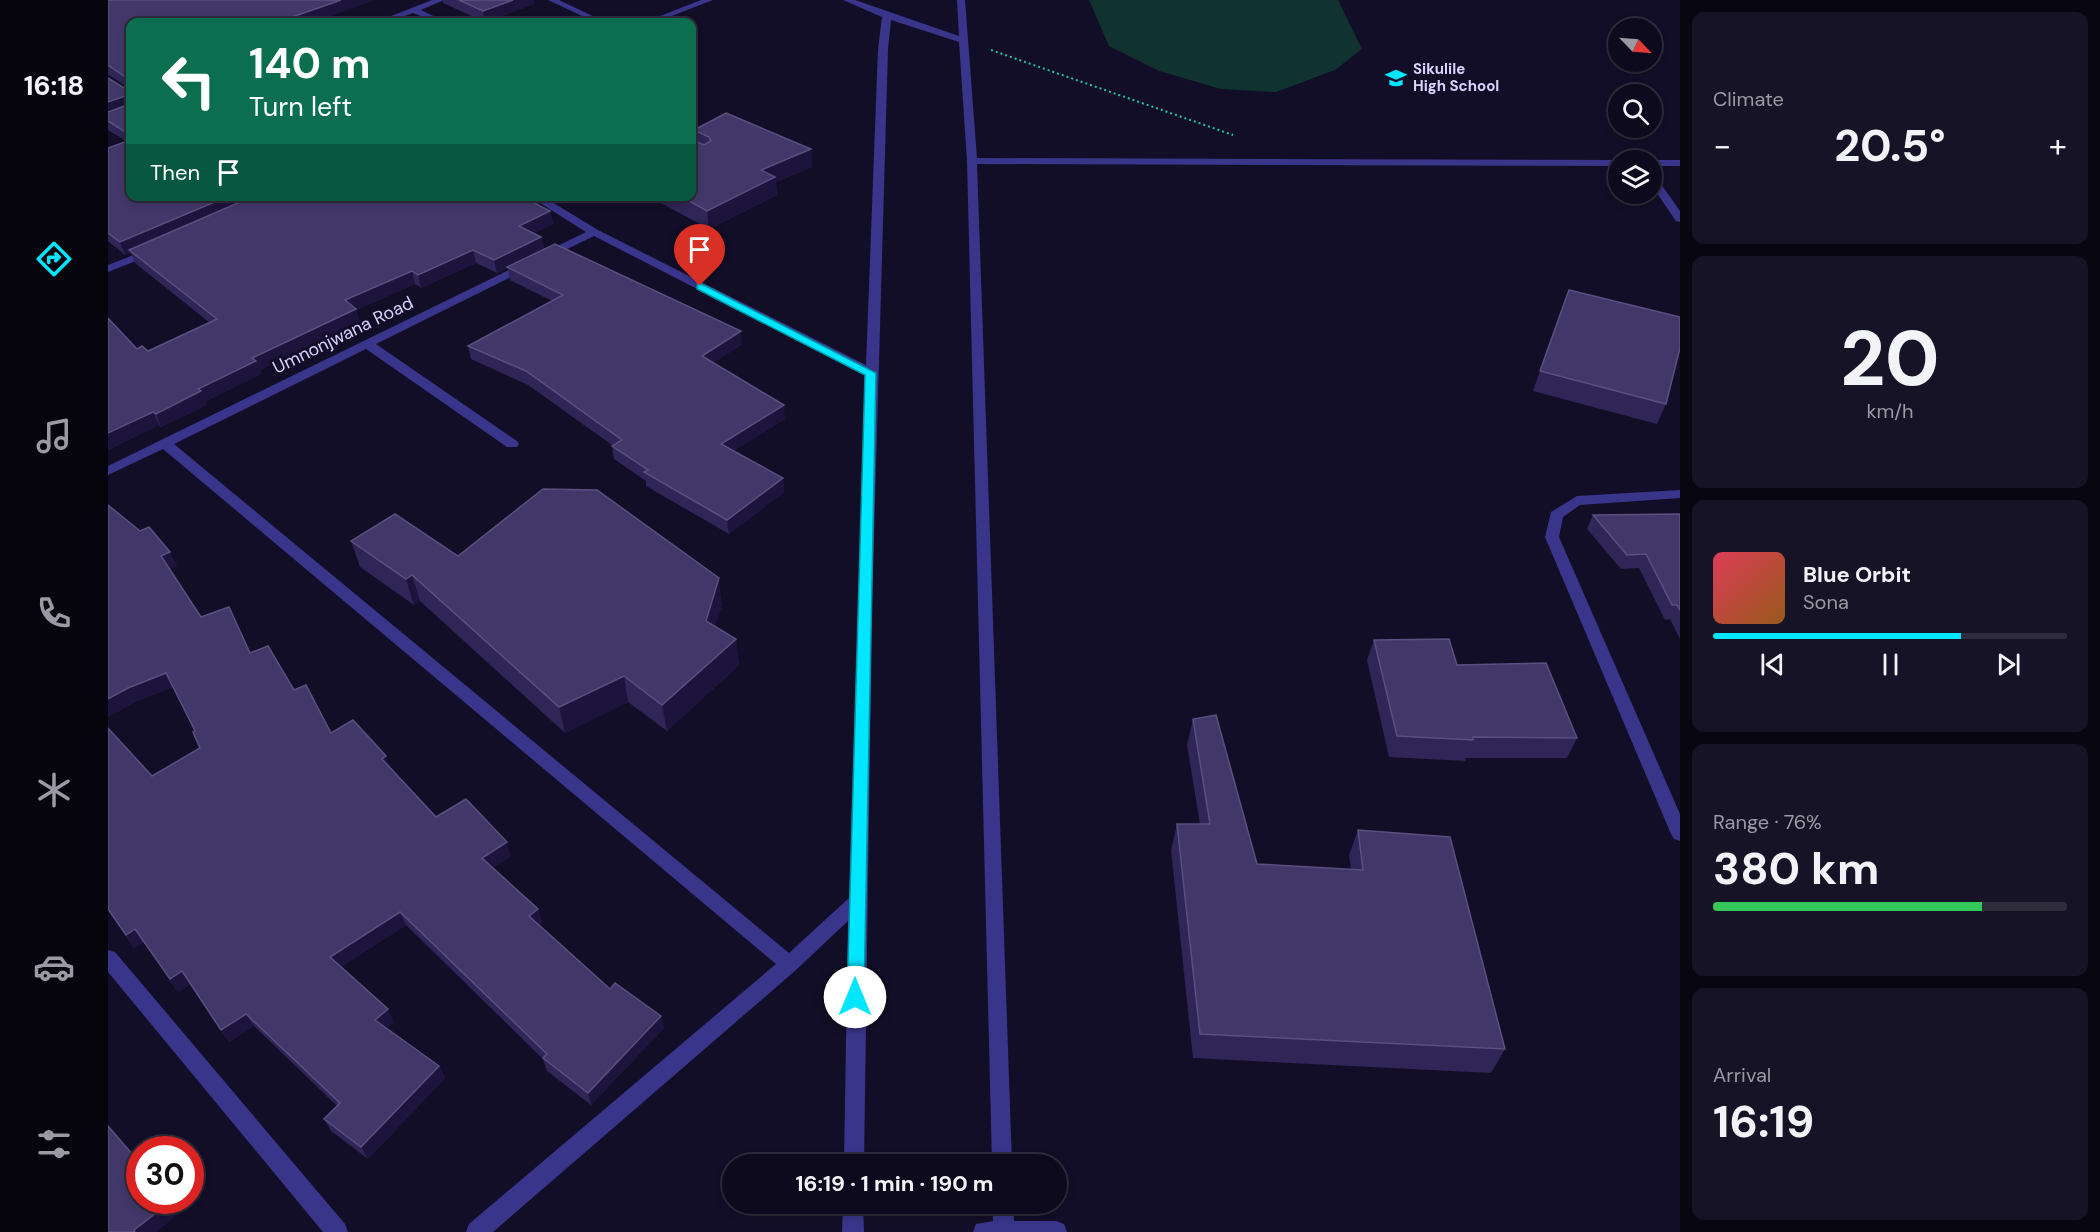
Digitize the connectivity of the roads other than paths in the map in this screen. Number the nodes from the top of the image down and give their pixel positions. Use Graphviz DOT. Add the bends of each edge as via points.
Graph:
graph roads {
  1 [pos="440,0"];
  2 [pos="552,0"];
  3 [pos="709,0"];
  4 [pos="847,0"];
  5 [pos="961,0"];
  6 [pos="414,10"];
  7 [pos="887,16"];
  8 [pos="391,18"];
  9 [pos="433,18"];
  10 [pos="592,18"];
  11 [pos="660,18"];
  12 [pos="962,40"];
  13 [pos="972,161"];
  14 [pos="1608,163"];
  15 [pos="1662,163"];
  16 [pos="1680,163"];
  17 [pos="1662,189"];
  18 [pos="542,201"];
  19 [pos="1674,202"];
  20 [pos="1680,219"];
  21 [pos="594,232"];
  22 [pos="162,247"];
  23 [pos="108,269"];
  24 [pos="367,344"];
  25 [pos="871,373"];
  26 [pos="165,443"];
  27 [pos="513,444"];
  28 [pos="108,471"];
  29 [pos="1680,494"];
  30 [pos="1680,834"];
  31 [pos="856,902"];
  32 [pos="108,958"];
  33 [pos="789,964"];
  34 [pos="854,1154"];
  35 [pos="1002,1154"];
  36 [pos="853,1214"];
  37 [pos="1003,1214"];
  38 [pos="337,1232"];
  39 [pos="477,1232"];
  40 [pos="853,1232"];
  41 [pos="984,1232"];
  42 [pos="1004,1232"];
  43 [pos="1056,1232"];
  1 -- 6 [label="street"];
  2 -- 10 [label="street"];
  3 -- 11 [label="street"];
  4 -- 7 [label="street"];
  5 -- 12 [label="street"];
  6 -- 8 [label="street"];
  6 -- 9 [label="street"];
  7 -- 12 [label="street"];
  7 -- 25 [label="street"];
  12 -- 13 [label="street"];
  13 -- 14 [label="street"];
  13 -- 35 [label="street"];
  15 -- 16 [label="street"];
  17 -- 19 [label="street"];
  18 -- 21 [label="street"];
  19 -- 20 [label="street"];
  21 -- 24 [label="street, Umnonjwana Road"];
  21 -- 25 [label="street"];
  22 -- 23 [label="street"];
  24 -- 26 [label="street, Umnonjwana Road"];
  24 -- 27 [label="street"];
  25 -- 31 [label="street"];
  26 -- 28 [label="street, Umnonjwana Road"];
  26 -- 33 [label="street"];
  29 -- 30 [label="street" via="1577,501 1556,515 1552,537"];
  31 -- 33 [label="street"];
  31 -- 34 [label="street"];
  32 -- 38 [label="street"];
  33 -- 39 [label="street"];
  36 -- 40 [label="street"];
  37 -- 42 [label="street"];
  41 -- 42 [label="street"];
  42 -- 43 [label="street"];
}
